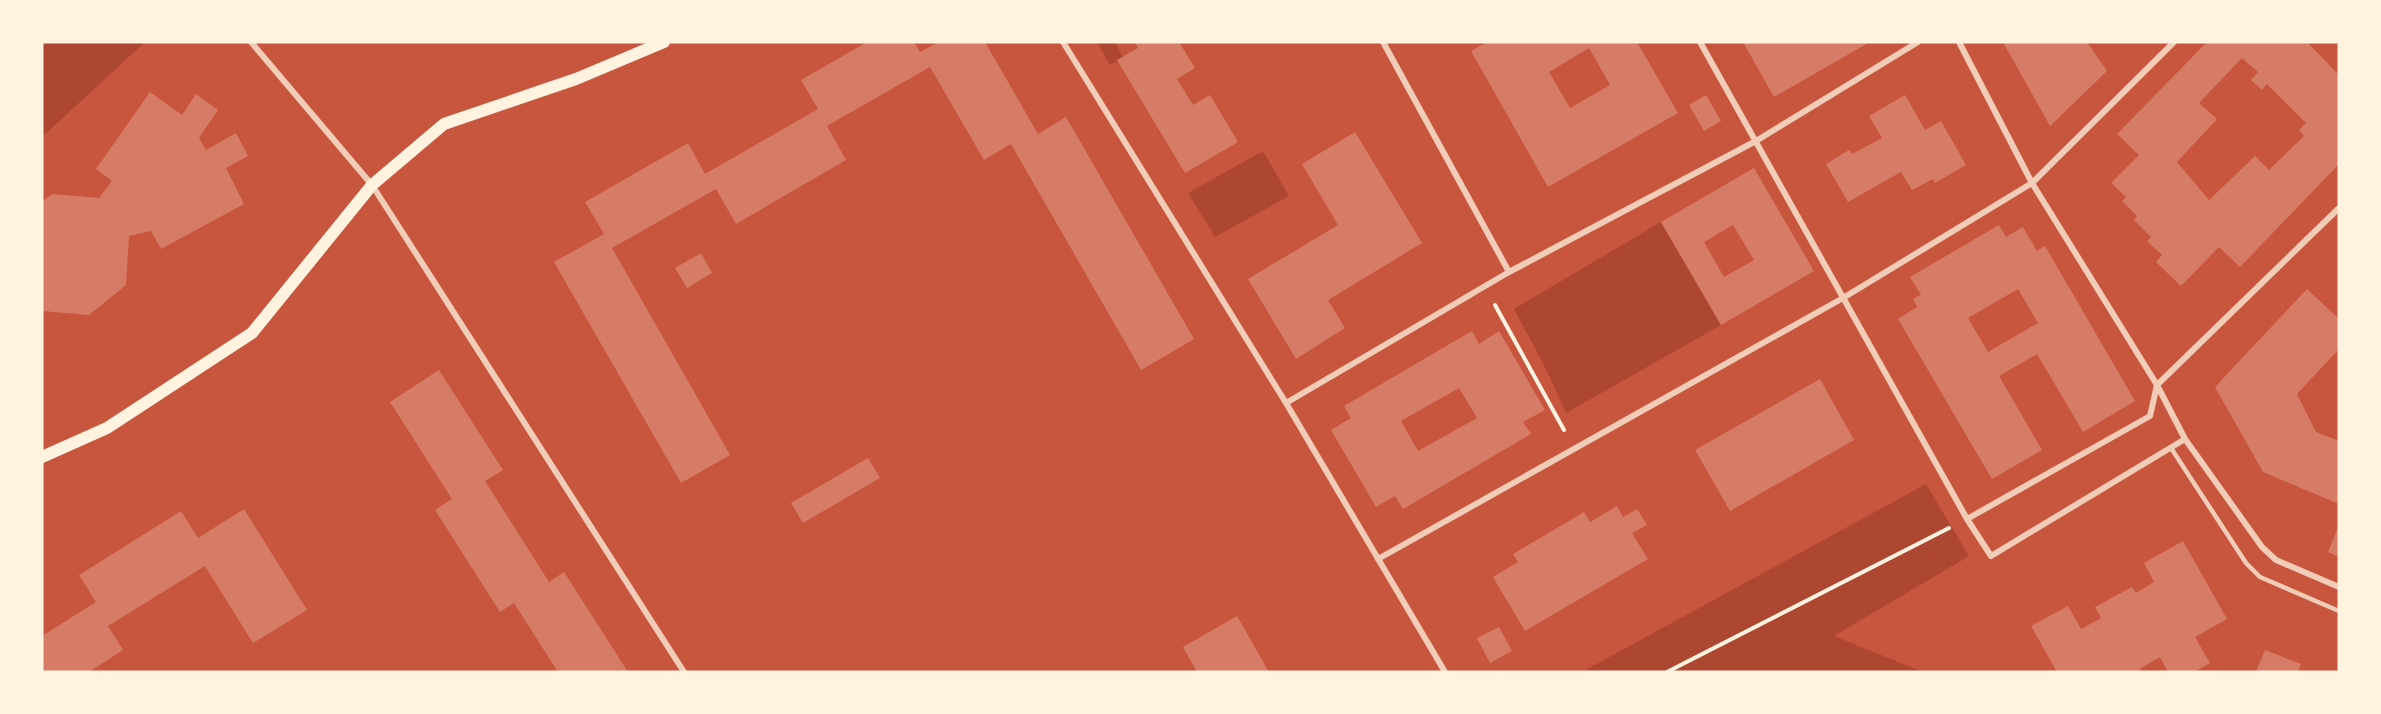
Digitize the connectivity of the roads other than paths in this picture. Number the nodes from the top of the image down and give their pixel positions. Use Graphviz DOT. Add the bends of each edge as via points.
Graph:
graph roads {
  1 [pos="251,42"];
  2 [pos="664,42"];
  3 [pos="1063,42"];
  4 [pos="1383,42"];
  5 [pos="1700,42"];
  6 [pos="1918,42"];
  7 [pos="1959,42"];
  8 [pos="2174,42"];
  9 [pos="1756,141"];
  10 [pos="2032,183"];
  11 [pos="372,185"];
  12 [pos="2339,208"];
  13 [pos="1509,273"];
  14 [pos="1844,298"];
  15 [pos="2157,385"];
  16 [pos="1286,403"];
  17 [pos="2186,440"];
  18 [pos="2171,448"];
  19 [pos="42,457"];
  20 [pos="1967,519"];
  21 [pos="1378,559"];
  22 [pos="2339,587"];
  23 [pos="2339,611"];
  24 [pos="684,672"];
  25 [pos="1445,672"];
  1 -- 11 [label="street"];
  2 -- 11 [label="main road" via="576,79 444,124"];
  3 -- 16 [label="street"];
  4 -- 13 [label="street"];
  5 -- 9 [label="street"];
  6 -- 9 [label="street"];
  7 -- 10 [label="street"];
  8 -- 10 [label="street"];
  9 -- 13 [label="street"];
  9 -- 14 [label="street"];
  10 -- 14 [label="street"];
  10 -- 15 [label="street"];
  11 -- 19 [label="main road" via="252,333 107,429"];
  11 -- 24 [label="street"];
  12 -- 15 [label="street"];
  13 -- 16 [label="street"];
  14 -- 20 [label="street"];
  14 -- 21 [label="street"];
  15 -- 17 [label="street"];
  15 -- 20 [label="street" via="2150,416"];
  16 -- 21 [label="street"];
  17 -- 18 [label="street"];
  17 -- 22 [label="street" via="2262,547 2276,560"];
  18 -- 20 [label="street" via="1991,556"];
  18 -- 23 [label="lane" via="2246,563 2260,577"];
  21 -- 25 [label="street"];
}
